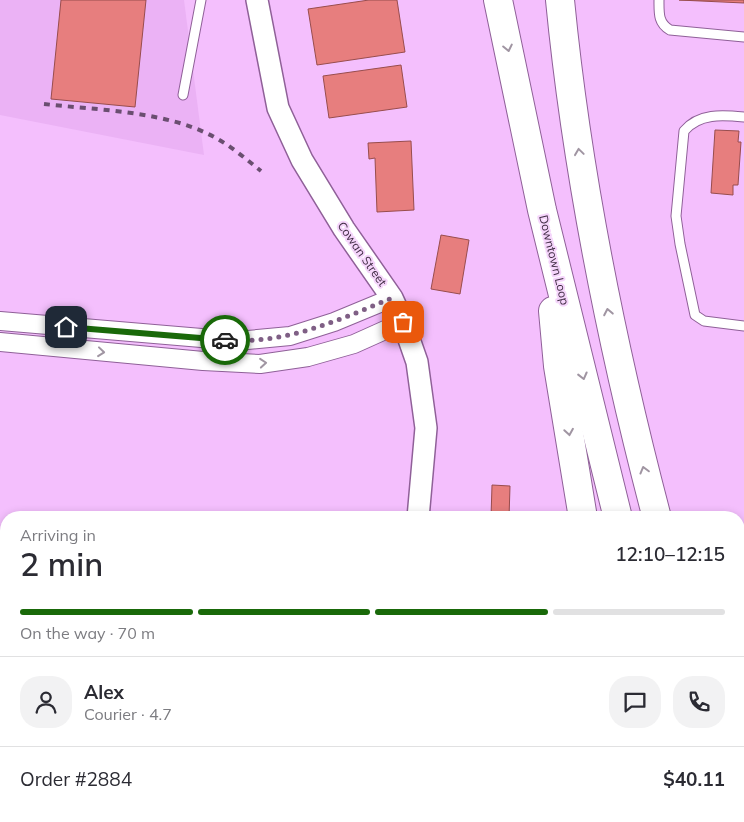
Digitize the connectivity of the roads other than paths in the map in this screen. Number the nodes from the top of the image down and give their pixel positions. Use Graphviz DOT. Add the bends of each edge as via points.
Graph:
graph roads {
  1 [pos="201,0"];
  2 [pos="257,0"];
  3 [pos="498,0"];
  4 [pos="560,0"];
  5 [pos="659,0"];
  6 [pos="744,37"];
  7 [pos="183,95"];
  8 [pos="744,117"];
  9 [pos="542,210"];
  10 [pos="392,298"];
  11 [pos="0,321"];
  12 [pos="403,322"];
  13 [pos="32,324"];
  14 [pos="744,326"];
  15 [pos="0,342"];
  16 [pos="30,345"];
  17 [pos="419,511"];
  18 [pos="582,511"];
  19 [pos="616,511"];
  20 [pos="655,511"];
  1 -- 7 [label="lane"];
  2 -- 10 [label="street, Cowan Street" via="278,108 302,160 344,229"];
  3 -- 9 [label="main road, Downtown Loop, one-way"];
  20 -- 4 [label="main road, one-way" via="631,419 586,203"];
  5 -- 6 [label="lane" via="659,16 663,26 670,30"];
  8 -- 14 [label="lane" via="705,118 690,124 684,131 676,216 695,315 704,322"];
  9 -- 18 [label="main road, one-way" via="558,366"];
  9 -- 19 [label="main road, Downtown Loop, one-way"];
  10 -- 12 [label="street, Cowan Street"];
  10 -- 13 [label="street" via="290,336 237,341"];
  11 -- 13 [label="street"];
  16 -- 12 [label="street, one-way" via="260,364 308,357"];
  12 -- 17 [label="street, Cowan Street" via="417,362 426,428"];
  13 -- 16 [label="street"];
  15 -- 16 [label="street"];
}
